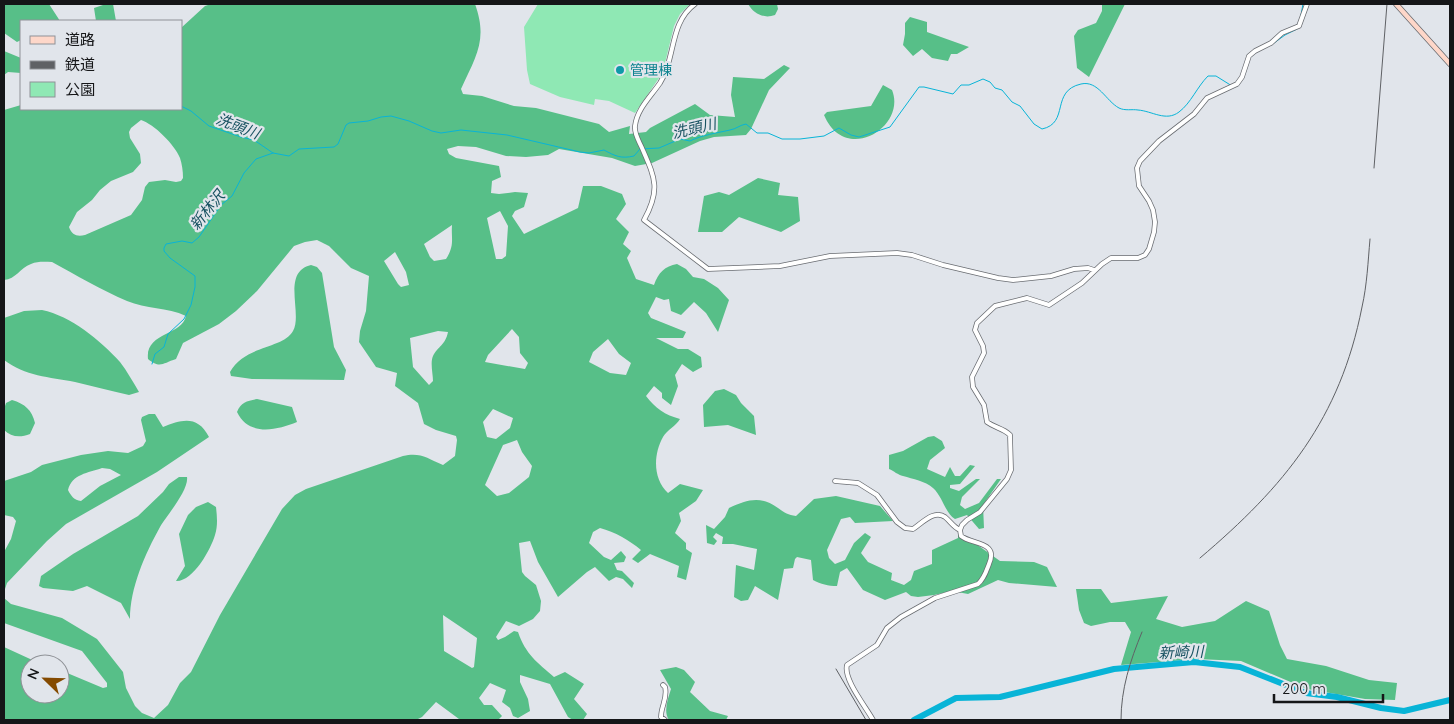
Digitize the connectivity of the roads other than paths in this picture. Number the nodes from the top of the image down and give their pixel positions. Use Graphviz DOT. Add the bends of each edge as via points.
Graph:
graph roads {
  1 [pos="694,4"];
  2 [pos="1307,4"];
  3 [pos="1396,4"];
  4 [pos="1450,64"];
  5 [pos="1094,270"];
  6 [pos="835,481"];
  7 [pos="960,530"];
  8 [pos="663,685"];
  9 [pos="664,720"];
  10 [pos="873,720"];
  1 -- 5 [label="street" via="679,23 665,74 639,113 635,133 656,186 644,220 708,269 772,267 830,256 897,253 1013,280 1042,278 1088,268"];
  2 -- 5 [label="street" via="1300,26 1254,51 1237,84 1207,98 1194,114 1159,141 1140,161 1137,168 1139,186 1153,210 1154,232 1149,249 1138,258 1111,258"];
  3 -- 4 [label="main road"];
  5 -- 7 [label="street" via="1082,283 1049,305 1026,298 1018,300 995,306 977,323 975,330 984,353 974,369 973,387 984,405 987,422 1010,435 1011,470 1004,484"];
  6 -- 7 [label="street" via="858,483 871,491 906,528 940,515"];
  7 -- 10 [label="street" via="966,540 976,541 990,550 992,558 983,580 935,598 901,617 887,628 877,644 847,665 849,679"];
  8 -- 9 [label="street" via="666,694 661,716"];
}
